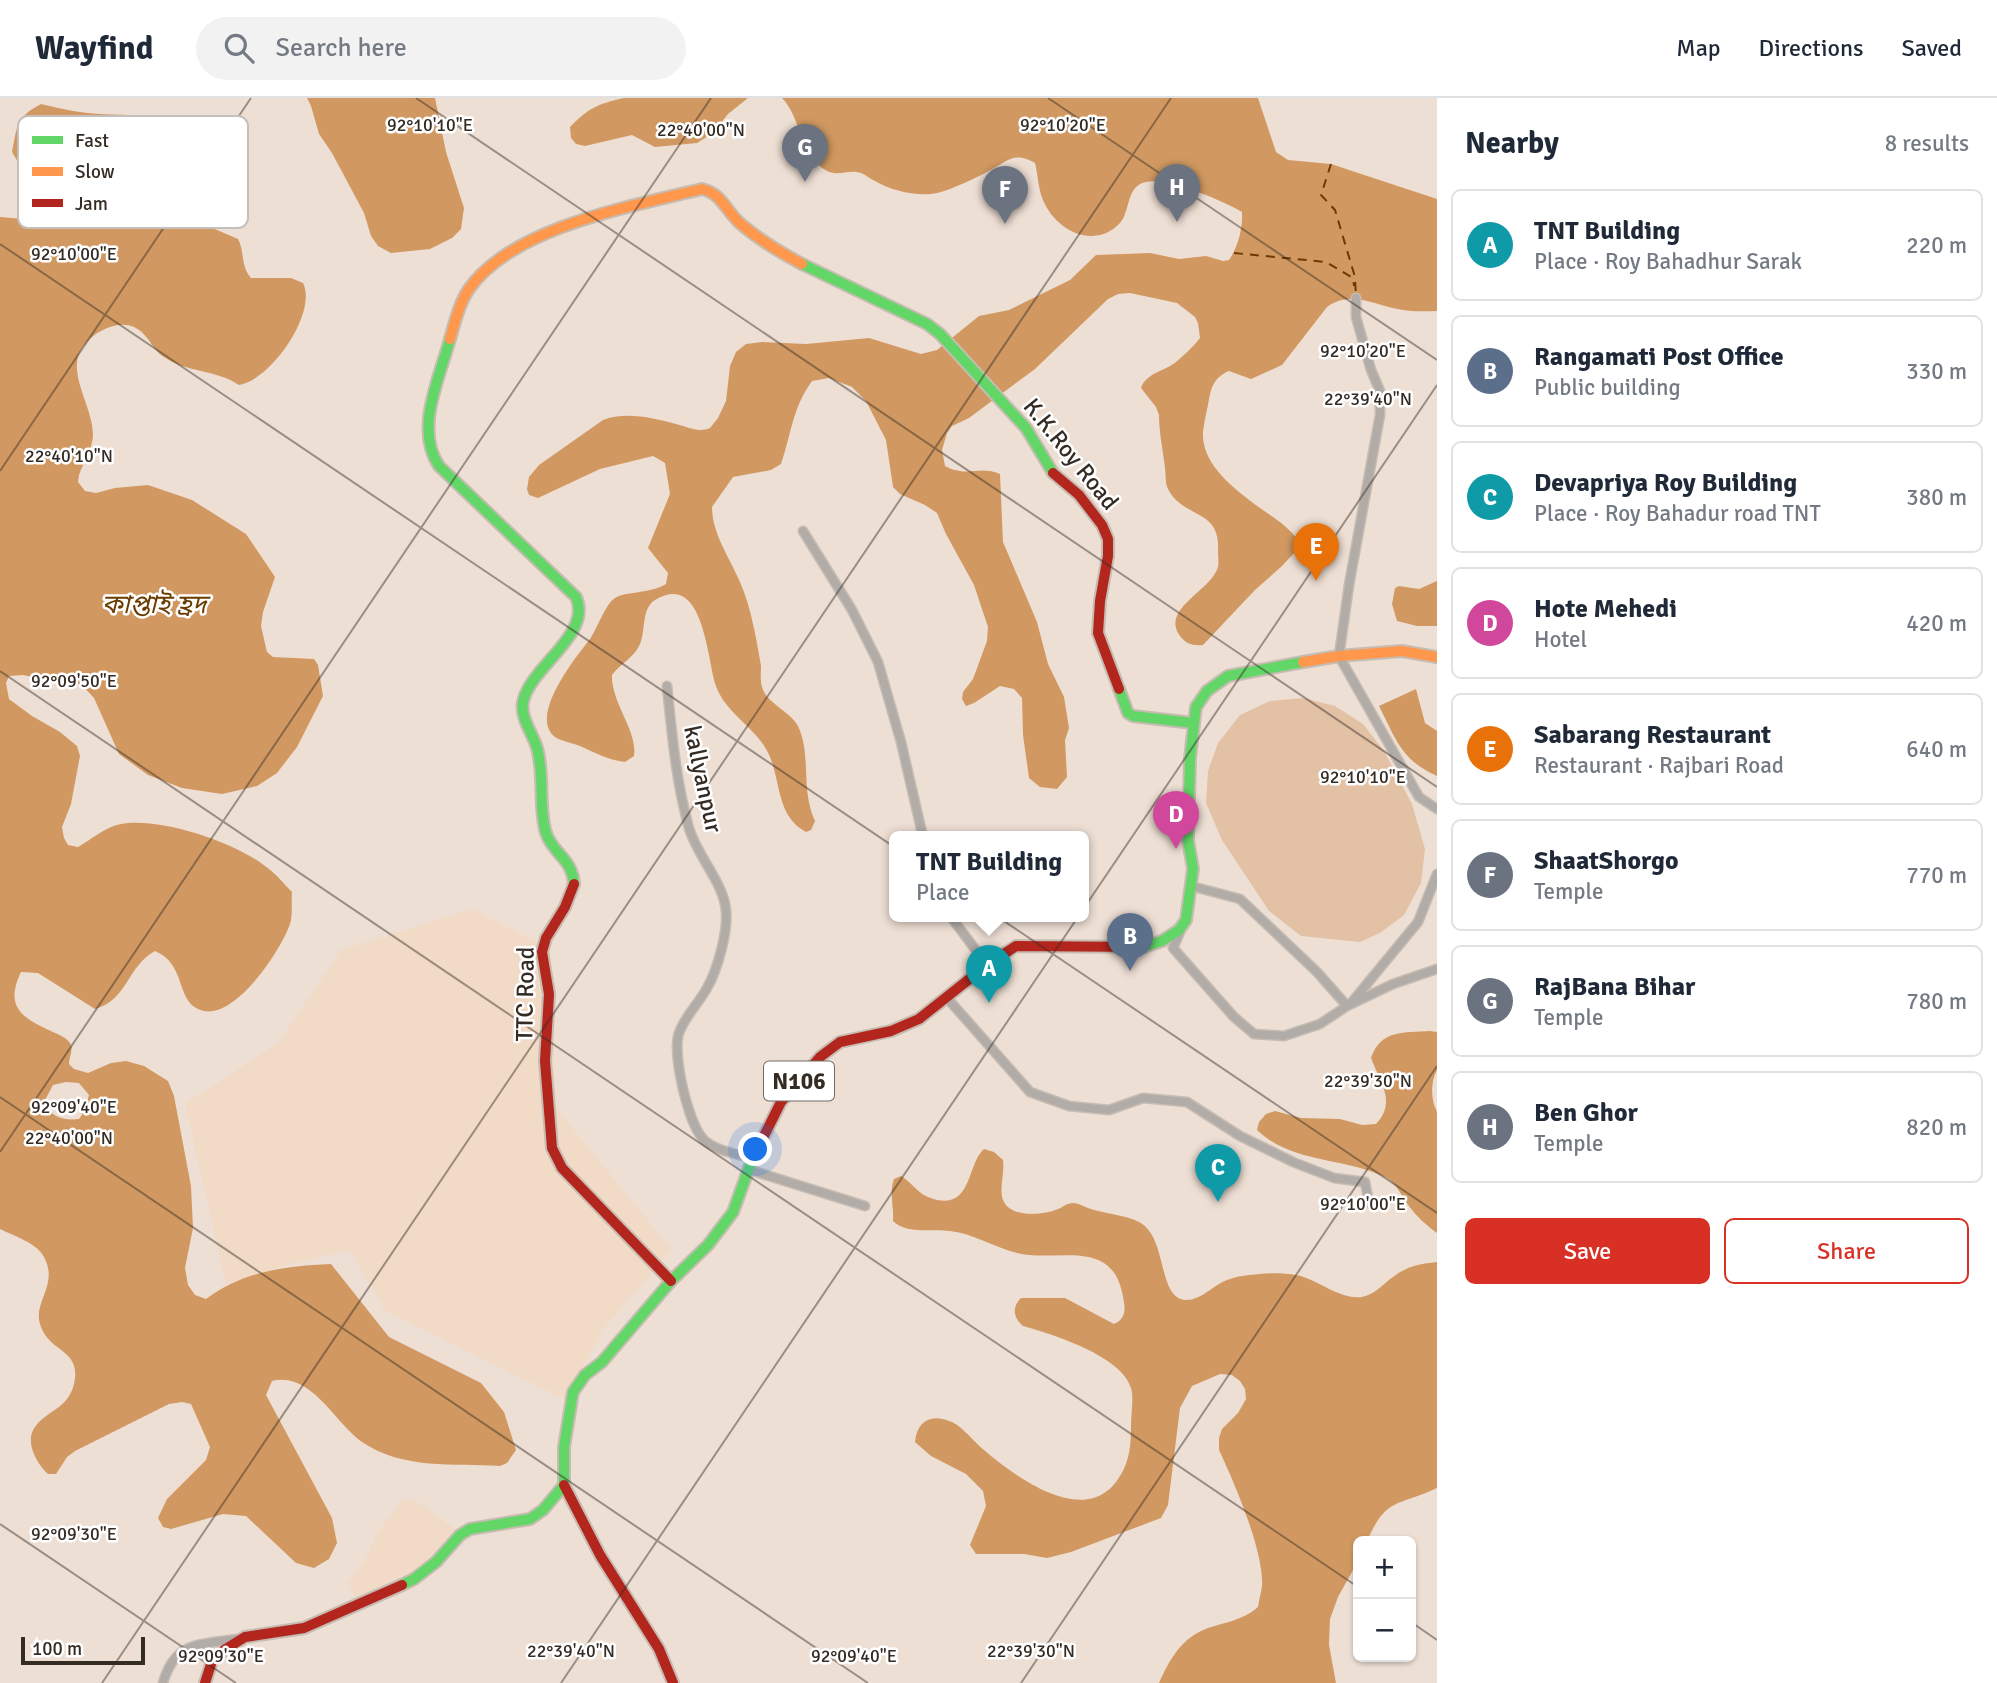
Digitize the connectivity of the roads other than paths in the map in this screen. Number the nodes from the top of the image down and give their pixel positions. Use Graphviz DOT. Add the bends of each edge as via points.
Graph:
graph roads {
  1 [pos="1356,298"];
  2 [pos="803,531"];
  3 [pos="1339,656"];
  4 [pos="1437,657"];
  5 [pos="667,686"];
  6 [pos="526,723"];
  7 [pos="1193,723"];
  8 [pos="1437,809"];
  9 [pos="922,831"];
  10 [pos="1437,874"];
  11 [pos="1191,886"];
  12 [pos="1186,920"];
  13 [pos="955,922"];
  14 [pos="987,965"];
  15 [pos="1437,969"];
  16 [pos="948,999"];
  17 [pos="1349,1005"];
  18 [pos="752,1164"];
  19 [pos="1369,1203"];
  20 [pos="866,1206"];
  21 [pos="671,1281"];
  22 [pos="564,1485"];
  23 [pos="245,1637"];
  24 [pos="163,1683"];
  25 [pos="205,1683"];
  26 [pos="673,1683"];
  1 -- 3 [label="street" via="1356,317 1380,391 1380,415"];
  2 -- 9 [label="street" via="878,662"];
  3 -- 4 [label="main road" via="1402,651"];
  3 -- 7 [label="main road" via="1228,676 1207,691 1196,707"];
  3 -- 8 [label="street" via="1419,796"];
  5 -- 18 [label="street, kallyanpur" via="690,831 726,908 726,928 709,985 678,1036 681,1079 703,1139"];
  6 -- 7 [label="main road, K.K.Roy Road" via="523,700 573,631 580,606 576,597 439,466 429,444 437,382 461,305 484,271 523,244 569,226 702,189 714,192 739,223 763,242 940,334 1026,428 1056,477 1079,495 1105,532 1106,573 1098,633 1128,713"];
  6 -- 21 [label="main road, TTC Road" via="542,771 547,836 573,870 574,884 542,952 549,994 545,1061 552,1148 562,1168"];
  7 -- 11 [label="main road" via="1188,840 1194,869"];
  10 -- 17 [label="street" via="1418,922"];
  11 -- 12 [label="main road"];
  11 -- 17 [label="street" via="1240,899"];
  12 -- 14 [label="main road, N106" via="1180,930 1147,947 1016,946"];
  12 -- 17 [label="street" via="1173,948 1254,1034 1284,1036 1320,1024"];
  13 -- 14 [label="street"];
  14 -- 16 [label="main road, N106"];
  15 -- 17 [label="street"];
  16 -- 18 [label="main road, N106" via="891,1031 840,1042 820,1058 781,1102"];
  16 -- 19 [label="street" via="1030,1092 1069,1106 1110,1110 1143,1098 1188,1102 1240,1136 1293,1162 1365,1182"];
  18 -- 20 [label="street, kallyanpur"];
  18 -- 21 [label="main road, N106" via="733,1212"];
  21 -- 22 [label="main road, N106" via="573,1392 564,1447"];
  22 -- 23 [label="main road" via="530,1519 470,1529 460,1535 414,1579 304,1628"];
  22 -- 26 [label="main road" via="600,1555 659,1649"];
  23 -- 24 [label="street" via="189,1646 169,1664"];
  23 -- 25 [label="main road" via="212,1661"];
}
